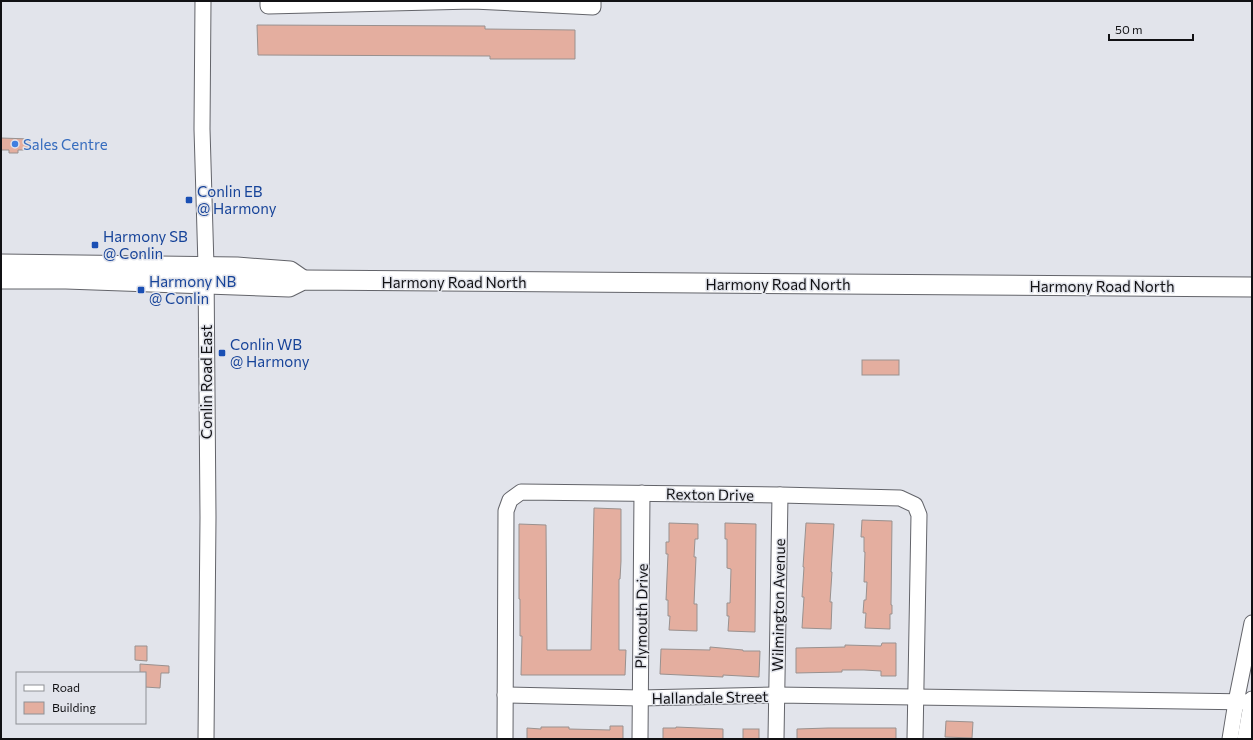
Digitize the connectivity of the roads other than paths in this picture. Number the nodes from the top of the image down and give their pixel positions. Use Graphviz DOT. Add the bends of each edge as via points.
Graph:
graph roads {
  1 [pos="203,1"];
  2 [pos="268,1"];
  3 [pos="473,1"];
  4 [pos="593,1"];
  5 [pos="1,264"];
  6 [pos="206,275"];
  7 [pos="1,279"];
  8 [pos="1252,287"];
  9 [pos="642,493"];
  10 [pos="780,495"];
  11 [pos="1252,623"];
  12 [pos="505,694"];
  13 [pos="776,695"];
  14 [pos="640,698"];
  15 [pos="916,698"];
  16 [pos="1252,701"];
  17 [pos="1236,702"];
  18 [pos="206,739"];
  19 [pos="505,739"];
  20 [pos="640,739"];
  21 [pos="776,739"];
  22 [pos="915,739"];
  23 [pos="1230,739"];
  24 [pos="1245,739"];
  1 -- 6 [label="street, Conlin Road East" via="202,129"];
  2 -- 3 [label="street" via="268,6"];
  3 -- 4 [label="street" via="593,7"];
  5 -- 6 [label="main road, Harmony Road North"];
  6 -- 7 [label="main road, Harmony Road North"];
  6 -- 8 [label="main road, Harmony Road North" via="290,287 304,280"];
  6 -- 18 [label="street, Conlin Road East"];
  9 -- 10 [label="street, Rexton Drive"];
  9 -- 12 [label="street, Rexton Drive" via="521,492 510,500 506,511"];
  9 -- 14 [label="street, Plymouth Drive"];
  10 -- 13 [label="street, Wilmington Avenue"];
  10 -- 15 [label="street, Rexton Drive" via="900,498 915,505 919,515"];
  11 -- 17 [label="street"];
  12 -- 14 [label="street, Hallandale Street"];
  12 -- 19 [label="street, Rexton Drive"];
  13 -- 14 [label="street, Hallandale Street"];
  13 -- 15 [label="street, Hallandale Street"];
  13 -- 21 [label="street, Wilmington Avenue"];
  14 -- 20 [label="street, Plymouth Drive"];
  15 -- 17 [label="street, Hallandale Street"];
  15 -- 22 [label="street, Rexton Drive"];
  16 -- 17 [label="street, Hallandale Street"];
  16 -- 24 [label="street"];
  17 -- 23 [label="street"];
}
